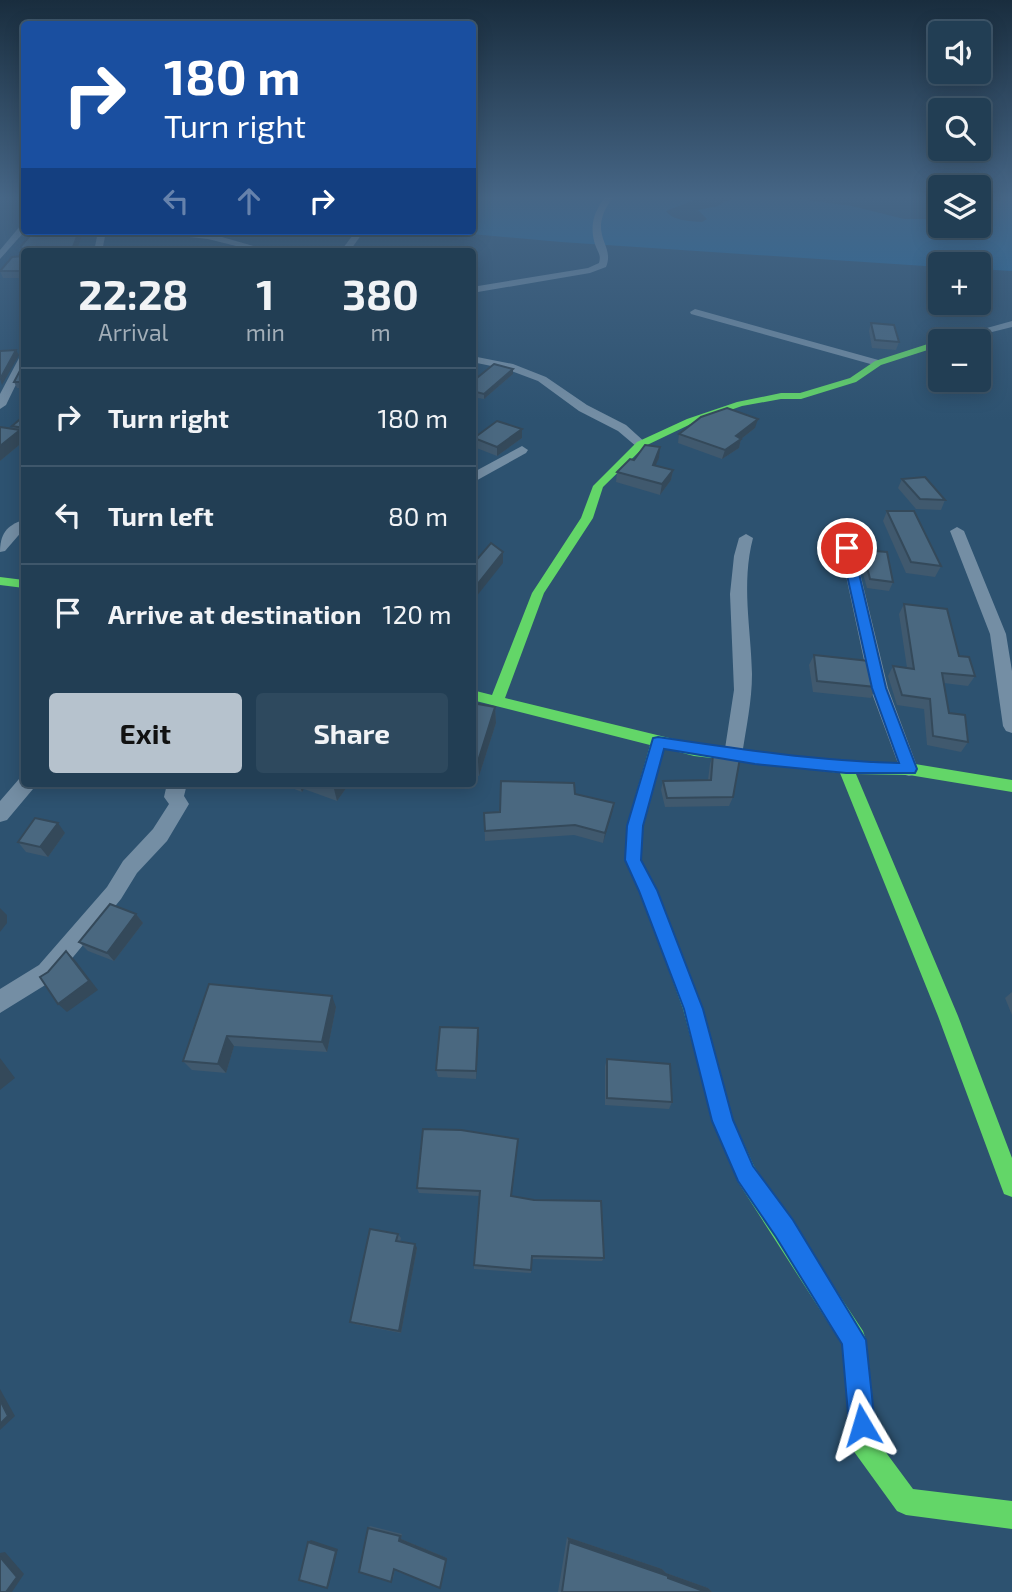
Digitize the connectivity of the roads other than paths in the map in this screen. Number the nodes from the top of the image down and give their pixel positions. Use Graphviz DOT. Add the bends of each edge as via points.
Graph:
graph roads {
  1 [pos="582,271"];
  2 [pos="476,289"];
  3 [pos="695,312"];
  4 [pos="1012,324"];
  5 [pos="991,329"];
  6 [pos="928,347"];
  7 [pos="476,360"];
  8 [pos="878,363"];
  9 [pos="21,364"];
  10 [pos="0,405"];
  11 [pos="641,444"];
  12 [pos="522,450"];
  13 [pos="476,476"];
  14 [pos="21,525"];
  15 [pos="957,531"];
  16 [pos="746,538"];
  17 [pos="0,548"];
  18 [pos="847,548"];
  19 [pos="0,581"];
  20 [pos="21,584"];
  21 [pos="476,696"];
  22 [pos="497,701"];
  23 [pos="1012,726"];
  24 [pos="658,742"];
  25 [pos="733,755"];
  26 [pos="846,768"];
  27 [pos="909,769"];
  28 [pos="1012,786"];
  29 [pos="23,787"];
  30 [pos="176,787"];
  31 [pos="0,814"];
  32 [pos="0,1002"];
  33 [pos="1012,1186"];
  34 [pos="1012,1516"];
  1 -- 2 [label="street"];
  3 -- 8 [label="street"];
  4 -- 5 [label="street"];
  6 -- 8 [label="street"];
  7 -- 11 [label="street" via="542,379"];
  8 -- 11 [label="street" via="853,380 800,396 740,404"];
  9 -- 10 [label="street"];
  11 -- 22 [label="street" via="598,486 587,518 538,593"];
  12 -- 13 [label="street"];
  14 -- 17 [label="street"];
  15 -- 23 [label="street" via="998,634"];
  16 -- 25 [label="street" via="741,551 739,613 743,690"];
  18 -- 27 [label="street" via="879,688"];
  19 -- 20 [label="street"];
  21 -- 22 [label="street"];
  22 -- 24 [label="street"];
  24 -- 25 [label="street"];
  24 -- 34 [label="street" via="635,826 633,860 693,1009 723,1121 746,1174 854,1340 864,1444 906,1502"];
  25 -- 26 [label="street"];
  26 -- 27 [label="street"];
  26 -- 33 [label="street"];
  27 -- 28 [label="street"];
  29 -- 31 [label="street"];
  30 -- 32 [label="street" via="178,804 160,835 130,866 114,893 47,972"];
}
